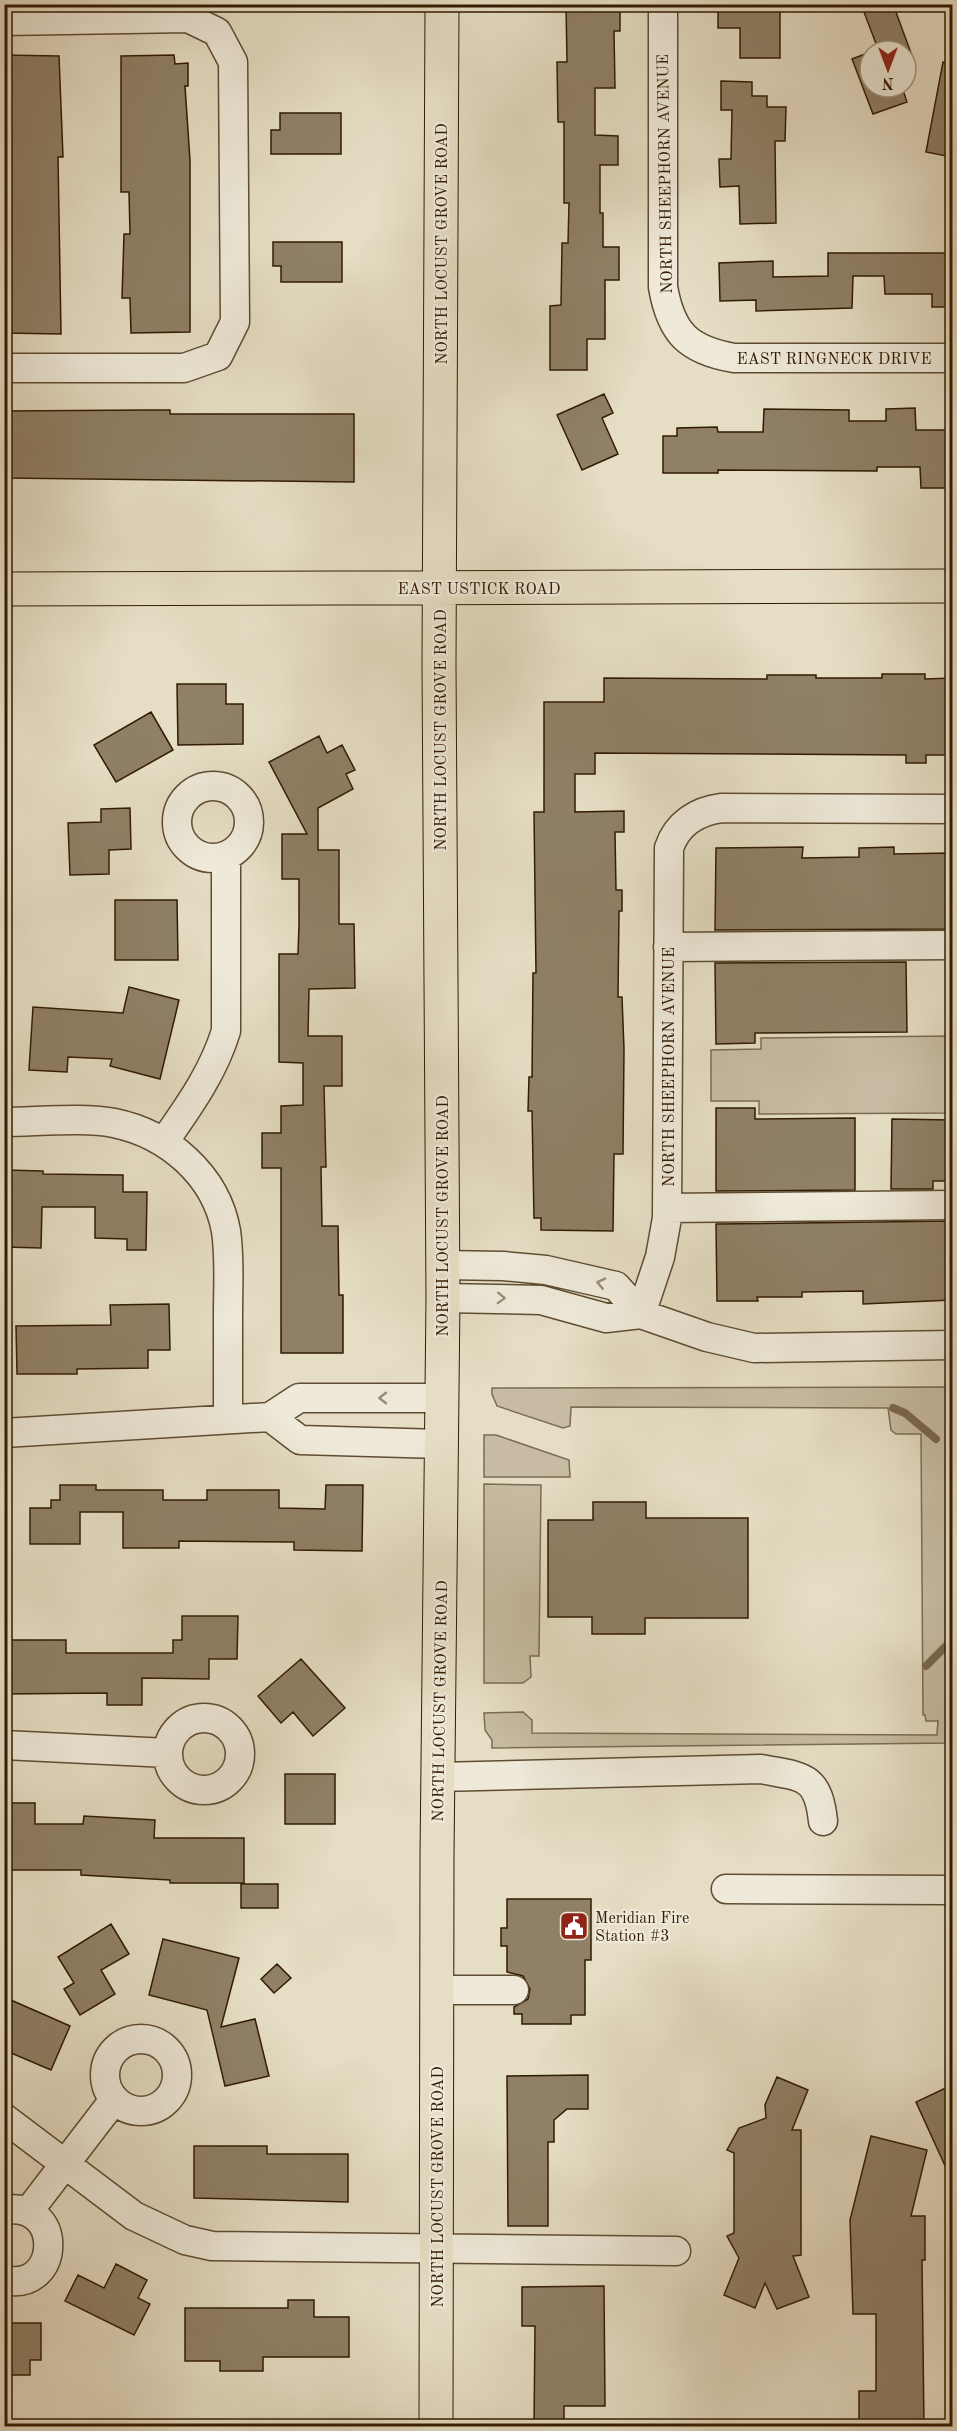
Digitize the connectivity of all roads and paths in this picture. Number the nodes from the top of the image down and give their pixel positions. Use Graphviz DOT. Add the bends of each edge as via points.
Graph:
graph roads {
  1 [pos="442,4"];
  2 [pos="663,4"];
  3 [pos="4,21"];
  4 [pos="684,338"];
  5 [pos="952,358"];
  6 [pos="4,368"];
  7 [pos="952,586"];
  8 [pos="439,588"];
  9 [pos="4,589"];
  10 [pos="952,808"];
  11 [pos="226,856"];
  12 [pos="952,945"];
  13 [pos="668,947"];
  14 [pos="4,1122"];
  15 [pos="164,1142"];
  16 [pos="952,1205"];
  17 [pos="667,1208"];
  18 [pos="443,1265"];
  19 [pos="443,1298"];
  20 [pos="641,1314"];
  21 [pos="952,1345"];
  22 [pos="442,1398"];
  23 [pos="270,1417"];
  24 [pos="228,1419"];
  25 [pos="4,1433"];
  26 [pos="441,1444"];
  27 [pos="4,1745"];
  28 [pos="168,1753"];
  29 [pos="438,1777"];
  30 [pos="824,1821"];
  31 [pos="726,1889"];
  32 [pos="952,1890"];
  33 [pos="437,1989"];
  34 [pos="513,1989"];
  35 [pos="114,2100"];
  36 [pos="4,2118"];
  37 [pos="67,2165"];
  38 [pos="16,2211"];
  39 [pos="436,2250"];
  40 [pos="676,2251"];
  41 [pos="4,2280"];
  42 [pos="436,2427"];
  1 -- 8 [label="main road, NORTH LOCUST GROVE ROAD"];
  2 -- 4 [label="street, NORTH SHEEPHORN AVENUE" via="663,287 668,314"];
  3 -- 6 [label="street" via="188,18 217,32 233,62 235,310 235,322 218,356 184,368"];
  4 -- 5 [label="street, EAST RINGNECK DRIVE" via="707,354 734,358"];
  7 -- 8 [label="main road, EAST USTICK ROAD"];
  8 -- 9 [label="main road, EAST USTICK ROAD"];
  8 -- 18 [label="main road, NORTH LOCUST GROVE ROAD"];
  10 -- 13 [label="street, NORTH SHEEPHORN AVENUE" via="710,810 686,822 669,848"];
  11 -- 15 [label="street" via="226,1031 205,1082"];
  12 -- 13 [label="street"];
  13 -- 17 [label="street, NORTH SHEEPHORN AVENUE"];
  14 -- 15 [label="street" via="112,1122 139,1129"];
  15 -- 24 [label="street" via="186,1158 204,1179 226,1230"];
  16 -- 17 [label="street"];
  17 -- 20 [label="street, NORTH SHEEPHORN AVENUE" via="660,1257"];
  18 -- 19 [label="main road, NORTH LOCUST GROVE ROAD"];
  20 -- 18 [label="street, one-way" via="616,1286 546,1270"];
  19 -- 20 [label="street, one-way" via="541,1300 606,1318"];
  19 -- 22 [label="main road, NORTH LOCUST GROVE ROAD"];
  20 -- 21 [label="street" via="707,1337 754,1348"];
  22 -- 23 [label="street, one-way" via="299,1398"];
  22 -- 26 [label="main road, NORTH LOCUST GROVE ROAD"];
  23 -- 24 [label="street"];
  23 -- 26 [label="street" via="300,1440"];
  24 -- 25 [label="street"];
  26 -- 29 [label="main road, NORTH LOCUST GROVE ROAD"];
  27 -- 28 [label="street"];
  29 -- 30 [label="street" via="761,1769 802,1778 821,1797"];
  29 -- 33 [label="main road, NORTH LOCUST GROVE ROAD"];
  31 -- 32 [label="street"];
  33 -- 34 [label="street"];
  33 -- 39 [label="main road, NORTH LOCUST GROVE ROAD"];
  35 -- 37 [label="street"];
  36 -- 37 [label="street"];
  37 -- 38 [label="street"];
  37 -- 39 [label="street" via="134,2216 194,2242 240,2248"];
  38 -- 41 [label="street" via="40,2220 48,2232 50,2246 39,2272 26,2280"];
  39 -- 40 [label="street"];
  39 -- 42 [label="main road, NORTH LOCUST GROVE ROAD"];
}
